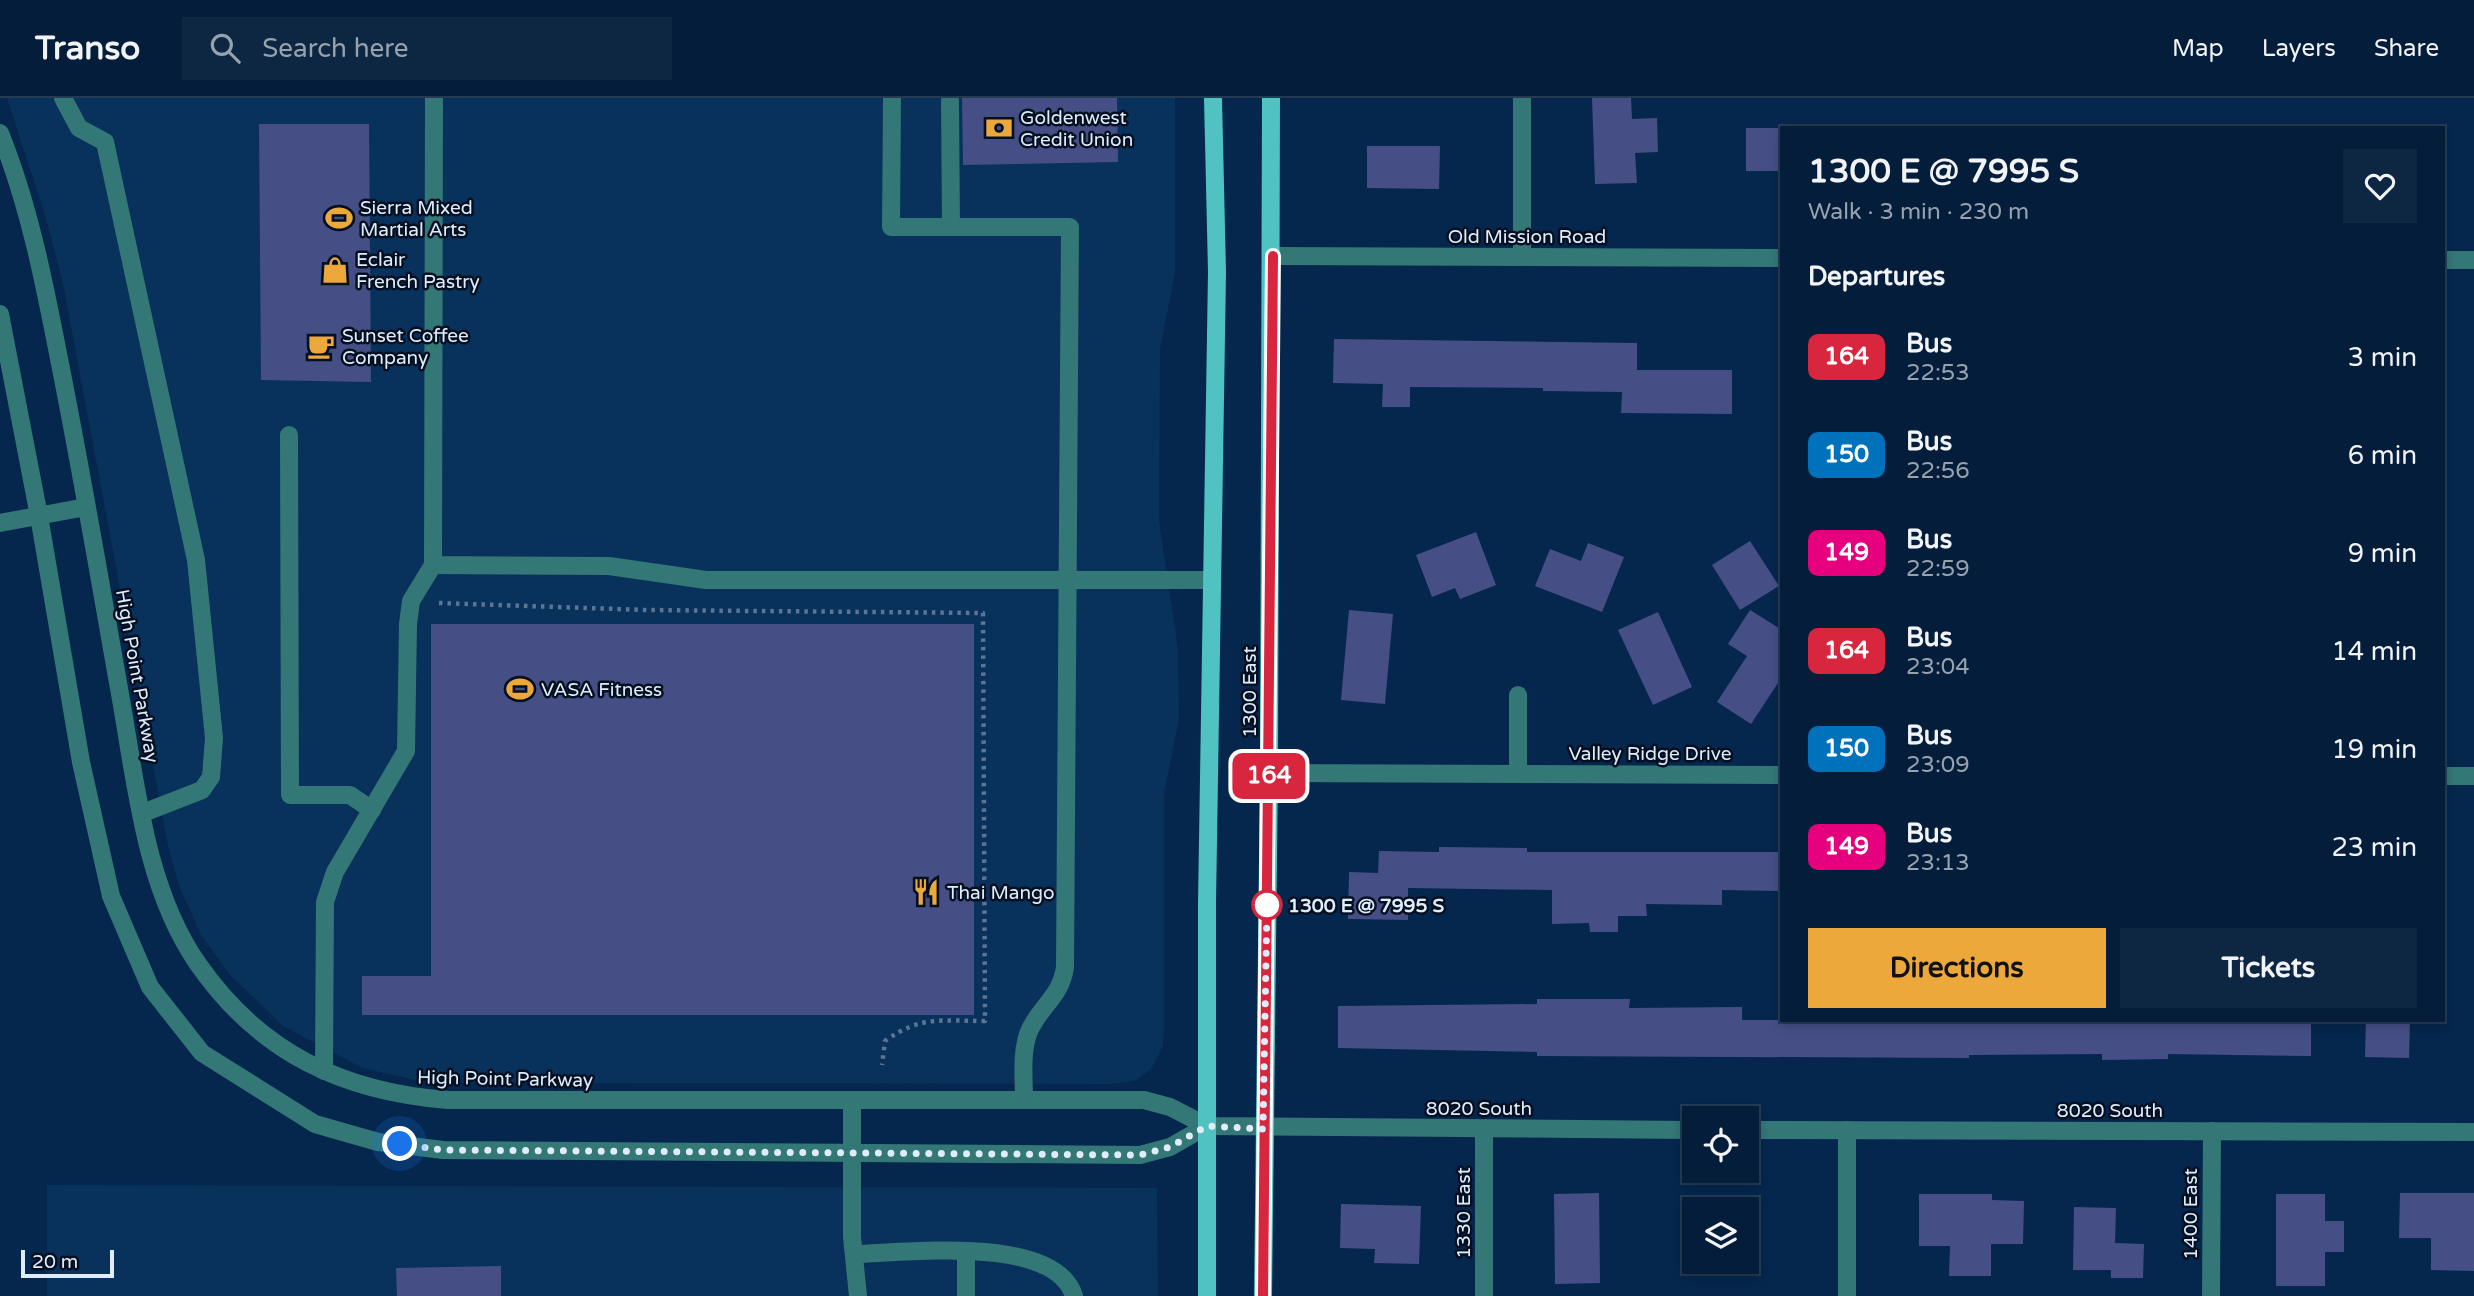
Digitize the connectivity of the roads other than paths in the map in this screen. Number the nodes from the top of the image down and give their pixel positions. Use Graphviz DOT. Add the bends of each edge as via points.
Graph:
graph roads {
  1 [pos="63,98"];
  2 [pos="434,98"];
  3 [pos="892,98"];
  4 [pos="1213,98"];
  5 [pos="1271,98"];
  6 [pos="1522,98"];
  7 [pos="950,101"];
  8 [pos="0,132"];
  9 [pos="951,227"];
  10 [pos="1273,256"];
  11 [pos="1522,257"];
  12 [pos="1780,258"];
  13 [pos="2445,260"];
  14 [pos="2474,260"];
  15 [pos="0,314"];
  16 [pos="289,435"];
  17 [pos="86,507"];
  18 [pos="39,516"];
  19 [pos="0,523"];
  20 [pos="433,565"];
  21 [pos="1212,580"];
  22 [pos="1067,581"];
  23 [pos="1518,695"];
  24 [pos="1269,773"];
  25 [pos="1518,774"];
  26 [pos="1780,775"];
  27 [pos="2445,776"];
  28 [pos="2474,776"];
  29 [pos="372,810"];
  30 [pos="143,813"];
  31 [pos="324,1071"];
  32 [pos="852,1100"];
  33 [pos="1024,1100"];
  34 [pos="1207,1126"];
  35 [pos="1263,1129"];
  36 [pos="1483,1129"];
  37 [pos="1682,1130"];
  38 [pos="1759,1130"];
  39 [pos="1847,1130"];
  40 [pos="2211,1132"];
  41 [pos="2474,1132"];
  42 [pos="852,1151"];
  43 [pos="966,1252"];
  44 [pos="854,1254"];
  45 [pos="858,1296"];
  46 [pos="966,1296"];
  47 [pos="1074,1296"];
  48 [pos="1207,1296"];
  49 [pos="1263,1296"];
  50 [pos="1483,1296"];
  51 [pos="1846,1296"];
  52 [pos="2211,1296"];
  1 -- 30 [label="street" via="79,128 105,142 196,560 214,738 211,778 202,790"];
  2 -- 20 [label="street"];
  3 -- 9 [label="street" via="891,227"];
  4 -- 21 [label="main road, 1300 East" via="1217,272"];
  5 -- 10 [label="main road, 1300 East"];
  6 -- 11 [label="street"];
  7 -- 9 [label="street"];
  8 -- 17 [label="street, High Point Parkway" via="41,266"];
  9 -- 22 [label="street" via="1070,227"];
  10 -- 11 [label="street, Old Mission Road"];
  10 -- 24 [label="main road, 1300 East"];
  11 -- 12 [label="street, Old Mission Road"];
  13 -- 14 [label="street"];
  15 -- 18 [label="street"];
  16 -- 29 [label="street" via="290,795 350,795"];
  17 -- 18 [label="street"];
  17 -- 30 [label="street, High Point Parkway"];
  18 -- 19 [label="street"];
  18 -- 42 [label="street" via="81,762 111,896 150,987 202,1053 315,1124 378,1142 443,1150"];
  20 -- 22 [label="street" via="609,566 706,580"];
  20 -- 29 [label="street" via="411,601 406,751"];
  21 -- 22 [label="street"];
  21 -- 34 [label="main road, 1300 East"];
  22 -- 33 [label="street" via="1065,967 1063,984 1028,1033"];
  23 -- 25 [label="street"];
  24 -- 25 [label="street, Valley Ridge Drive"];
  24 -- 35 [label="main road, 1300 East"];
  25 -- 26 [label="street, Valley Ridge Drive"];
  27 -- 28 [label="street"];
  29 -- 31 [label="street" via="335,872 325,902"];
  30 -- 31 [label="street, High Point Parkway" via="167,908 198,963 245,1019 280,1049"];
  31 -- 32 [label="street, High Point Parkway" via="403,1097 448,1100"];
  32 -- 33 [label="street, High Point Parkway"];
  32 -- 42 [label="street"];
  33 -- 34 [label="street, High Point Parkway" via="1144,1100"];
  34 -- 35 [label="street, High Point Parkway"];
  34 -- 42 [label="street" via="1170,1147 1140,1155"];
  34 -- 48 [label="main road, 1300 East"];
  35 -- 36 [label="street, 8020 South"];
  35 -- 49 [label="main road, 1300 East"];
  36 -- 37 [label="street, 8020 South"];
  36 -- 50 [label="street, 1330 East"];
  38 -- 39 [label="street, 8020 South"];
  39 -- 40 [label="street, 8020 South"];
  39 -- 51 [label="street"];
  40 -- 41 [label="street, 8020 South"];
  40 -- 52 [label="street, 1400 East"];
  42 -- 44 [label="street"];
  43 -- 44 [label="street"];
  43 -- 46 [label="street"];
  43 -- 47 [label="street" via="1002,1251 1035,1260 1055,1271"];
  44 -- 45 [label="street"];
}
